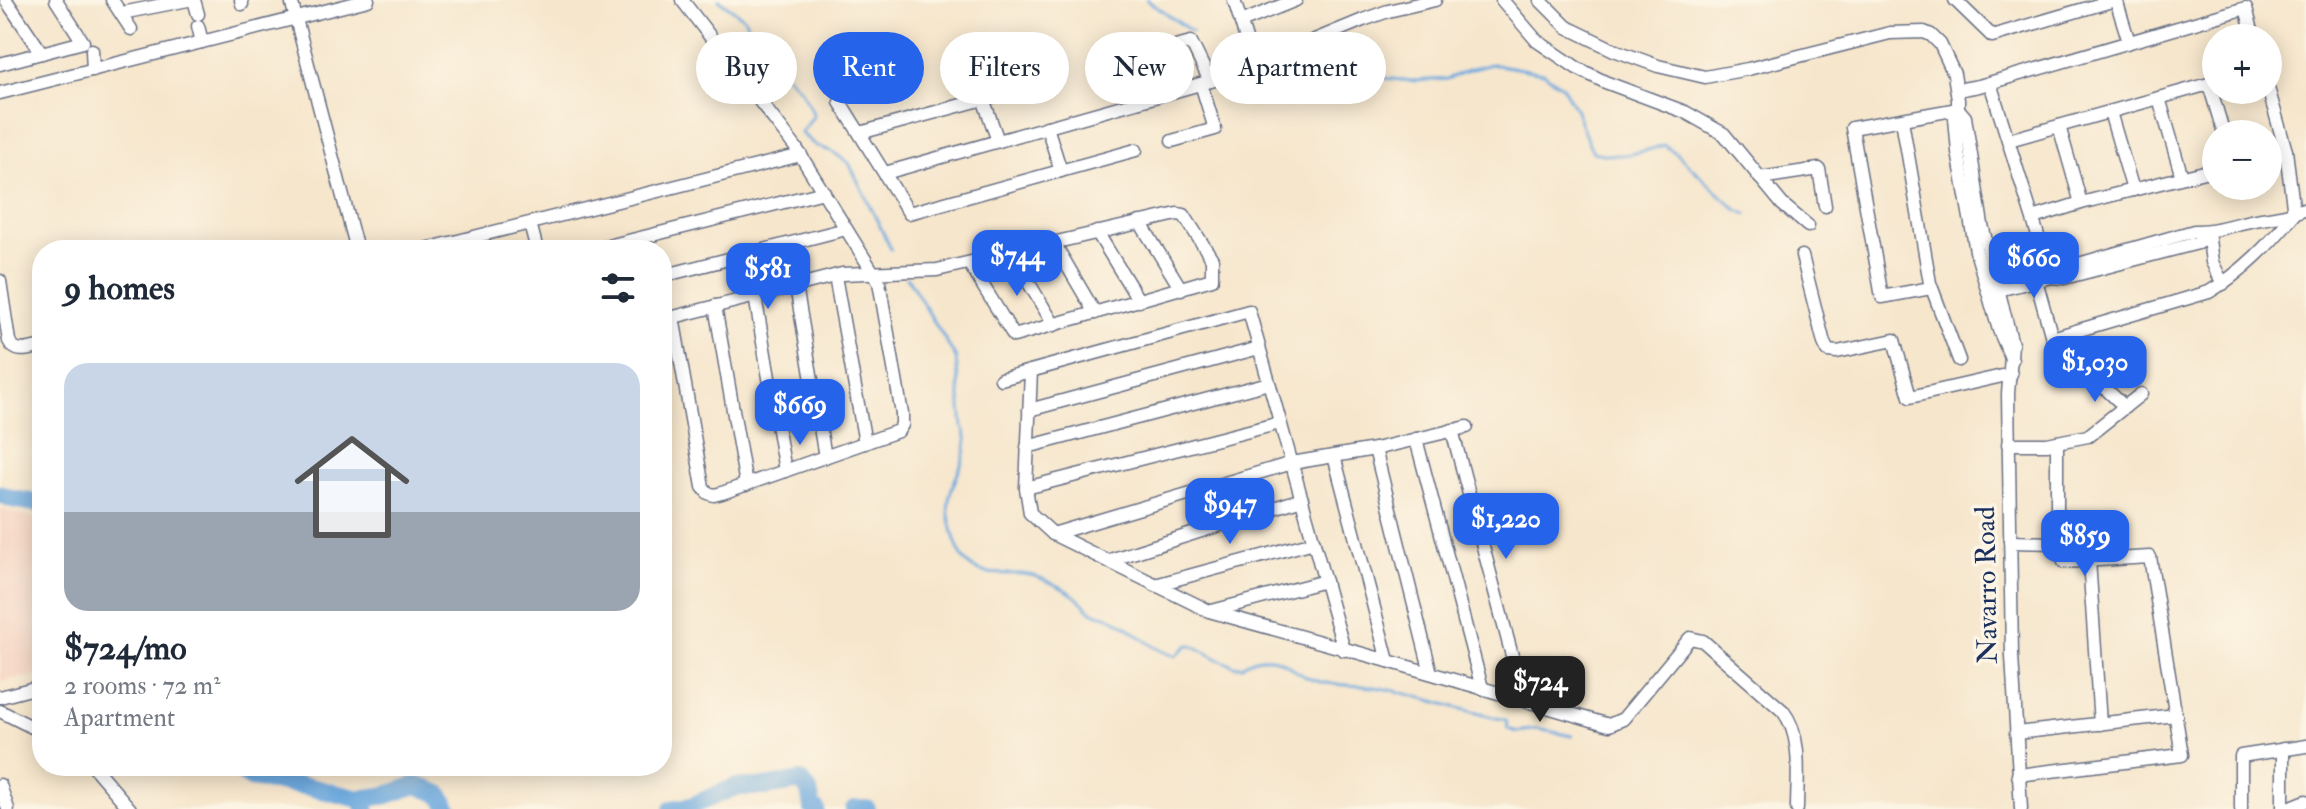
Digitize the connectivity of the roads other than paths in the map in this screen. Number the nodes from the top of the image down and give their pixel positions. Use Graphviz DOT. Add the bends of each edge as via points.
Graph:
graph roads {
  1 [pos="6,0"];
  2 [pos="56,0"];
  3 [pos="112,0"];
  4 [pos="188,0"];
  5 [pos="194,0"];
  6 [pos="291,0"];
  7 [pos="368,0"];
  8 [pos="682,0"];
  9 [pos="1234,0"];
  10 [pos="1296,0"];
  11 [pos="1435,0"];
  12 [pos="1502,0"];
  13 [pos="1540,0"];
  14 [pos="2116,0"];
  15 [pos="1958,1"];
  16 [pos="341,3"];
  17 [pos="2074,6"];
  18 [pos="242,7"];
  19 [pos="122,13"];
  20 [pos="1241,22"];
  21 [pos="2250,24"];
  22 [pos="131,29"];
  23 [pos="246,31"];
  24 [pos="1244,32"];
  25 [pos="1334,32"];
  26 [pos="202,42"];
  27 [pos="2129,42"];
  28 [pos="134,44"];
  29 [pos="92,50"];
  30 [pos="1194,51"];
  31 [pos="42,53"];
  32 [pos="136,59"];
  33 [pos="0,64"];
  34 [pos="93,70"];
  35 [pos="1210,80"];
  36 [pos="1205,82"];
  37 [pos="1990,83"];
  38 [pos="2202,86"];
  39 [pos="1957,90"];
  40 [pos="0,93"];
  41 [pos="2159,98"];
  42 [pos="841,104"];
  43 [pos="965,104"];
  44 [pos="985,104"];
  45 [pos="2273,104"];
  46 [pos="1958,109"];
  47 [pos="2110,112"];
  48 [pos="1902,120"];
  49 [pos="2059,126"];
  50 [pos="1047,127"];
  51 [pos="860,133"];
  52 [pos="2009,140"];
  53 [pos="998,141"];
  54 [pos="1172,141"];
  55 [pos="1136,150"];
  56 [pos="2286,151"];
  57 [pos="2282,152"];
  58 [pos="801,155"];
  59 [pos="1061,171"];
  60 [pos="2202,172"];
  61 [pos="885,173"];
  62 [pos="2182,177"];
  63 [pos="1760,178"];
  64 [pos="2133,190"];
  65 [pos="824,192"];
  66 [pos="2081,203"];
  67 [pos="1825,206"];
  68 [pos="2302,213"];
  69 [pos="2033,218"];
  70 [pos="1140,222"];
  71 [pos="530,223"];
  72 [pos="1808,226"];
  73 [pos="846,229"];
  74 [pos="1097,232"];
  75 [pos="2208,232"];
  76 [pos="354,240"];
  77 [pos="462,240"];
  78 [pos="534,240"];
  79 [pos="632,240"];
  80 [pos="1054,243"];
  81 [pos="1011,253"];
  82 [pos="1802,256"];
  83 [pos="969,263"];
  84 [pos="672,273"];
  85 [pos="874,273"];
  86 [pos="835,276"];
  87 [pos="2051,277"];
  88 [pos="2036,280"];
  89 [pos="0,281"];
  90 [pos="2223,284"];
  91 [pos="796,286"];
  92 [pos="1931,288"];
  93 [pos="1181,289"];
  94 [pos="1993,291"];
  95 [pos="755,296"];
  96 [pos="1139,301"];
  97 [pos="715,306"];
  98 [pos="1095,313"];
  99 [pos="672,317"];
  100 [pos="1054,325"];
  101 [pos="672,341"];
  102 [pos="32,348"];
  103 [pos="1259,348"];
  104 [pos="1959,360"];
  105 [pos="1031,371"];
  106 [pos="2011,374"];
  107 [pos="2091,375"];
  108 [pos="1001,379"];
  109 [pos="1269,383"];
  110 [pos="2141,394"];
  111 [pos="2125,407"];
  112 [pos="1029,410"];
  113 [pos="1280,423"];
  114 [pos="1467,427"];
  115 [pos="1452,430"];
  116 [pos="1416,439"];
  117 [pos="2057,442"];
  118 [pos="865,443"];
  119 [pos="2008,444"];
  120 [pos="1027,447"];
  121 [pos="1375,449"];
  122 [pos="1334,456"];
  123 [pos="825,457"];
  124 [pos="1292,463"];
  125 [pos="785,471"];
  126 [pos="746,485"];
  127 [pos="1026,488"];
  128 [pos="1302,499"];
  129 [pos="1053,534"];
  130 [pos="1314,542"];
  131 [pos="2010,542"];
  132 [pos="2057,543"];
  133 [pos="2089,560"];
  134 [pos="1107,561"];
  135 [pos="1325,581"];
  136 [pos="1155,585"];
  137 [pos="1209,611"];
  138 [pos="1344,650"];
  139 [pos="1388,661"];
  140 [pos="1431,673"];
  141 [pos="1482,688"];
  142 [pos="32,689"];
  143 [pos="0,697"];
  144 [pos="1524,701"];
  145 [pos="0,711"];
  146 [pos="2176,715"];
  147 [pos="2100,724"];
  148 [pos="32,727"];
  149 [pos="2016,733"];
  150 [pos="2306,746"];
  151 [pos="2283,749"];
  152 [pos="2018,775"];
  153 [pos="102,776"];
  154 [pos="0,785"];
  155 [pos="2306,801"];
  156 [pos="8,809"];
  157 [pos="130,809"];
  158 [pos="1797,809"];
  159 [pos="2021,809"];
  160 [pos="2241,809"];
  161 [pos="2284,809"];
  1 -- 31 [label="street"];
  2 -- 31 [label="street" via="83,42"];
  3 -- 19 [label="street"];
  4 -- 19 [label="street"];
  5 -- 26 [label="street"];
  6 -- 76 [label="street"];
  7 -- 16 [label="street"];
  8 -- 58 [label="street"];
  9 -- 20 [label="street"];
  10 -- 20 [label="street"];
  11 -- 25 [label="street"];
  12 -- 63 [label="street" via="1537,41 1577,68 1685,112 1724,134"];
  13 -- 39 [label="street" via="1567,27 1603,45 1647,63 1705,77 1890,33 1924,32 1940,44"];
  14 -- 17 [label="street"];
  14 -- 27 [label="street"];
  15 -- 17 [label="street" via="1992,36"];
  16 -- 23 [label="street"];
  18 -- 23 [label="street"];
  19 -- 22 [label="street"];
  20 -- 24 [label="street"];
  21 -- 27 [label="street" via="2246,8"];
  23 -- 26 [label="street"];
  26 -- 32 [label="street"];
  27 -- 37 [label="street"];
  28 -- 32 [label="street"];
  29 -- 34 [label="street"];
  30 -- 36 [label="street"];
  31 -- 33 [label="street"];
  32 -- 34 [label="street"];
  34 -- 40 [label="street"];
  35 -- 36 [label="street"];
  36 -- 50 [label="street"];
  36 -- 54 [label="street" via="1215,129"];
  37 -- 39 [label="street"];
  37 -- 52 [label="street"];
  38 -- 41 [label="street"];
  39 -- 46 [label="street"];
  41 -- 47 [label="street"];
  41 -- 62 [label="street"];
  42 -- 51 [label="street"];
  43 -- 51 [label="street"];
  44 -- 53 [label="street"];
  45 -- 56 [label="street"];
  46 -- 48 [label="street"];
  46 -- 94 [label="street, Navarro Road" via="1965,117"];
  47 -- 49 [label="street"];
  47 -- 64 [label="street"];
  48 -- 92 [label="street"];
  48 -- 92 [label="street" via="1852,128 1877,275 1882,297"];
  49 -- 52 [label="street"];
  49 -- 66 [label="street"];
  50 -- 53 [label="street"];
  50 -- 59 [label="street"];
  51 -- 61 [label="street"];
  52 -- 69 [label="street"];
  53 -- 61 [label="street"];
  55 -- 59 [label="street"];
  56 -- 57 [label="street"];
  56 -- 68 [label="street"];
  58 -- 65 [label="street"];
  58 -- 71 [label="street"];
  59 -- 61 [label="street" via="909,213"];
  60 -- 62 [label="street"];
  62 -- 64 [label="street"];
  63 -- 67 [label="street" via="1819,169"];
  63 -- 72 [label="street"];
  64 -- 66 [label="street"];
  65 -- 73 [label="street"];
  65 -- 79 [label="street"];
  66 -- 69 [label="street"];
  68 -- 75 [label="street"];
  68 -- 90 [label="street"];
  69 -- 87 [label="street"];
  70 -- 74 [label="street"];
  70 -- 93 [label="street"];
  70 -- 93 [label="street" via="1184,215 1212,259 1212,279"];
  71 -- 77 [label="street"];
  71 -- 78 [label="street"];
  73 -- 84 [label="street"];
  73 -- 85 [label="street"];
  74 -- 80 [label="street"];
  74 -- 96 [label="street"];
  75 -- 87 [label="street" via="2194,231 2061,269"];
  75 -- 90 [label="street" via="2212,262"];
  80 -- 81 [label="street"];
  80 -- 98 [label="street"];
  81 -- 83 [label="street"];
  81 -- 100 [label="street"];
  82 -- 106 [label="street" via="1828,351 1894,340 1910,397"];
  83 -- 85 [label="street"];
  83 -- 100 [label="street" via="1014,336"];
  85 -- 86 [label="street"];
  85 -- 118 [label="street" via="902,425"];
  86 -- 91 [label="street"];
  86 -- 118 [label="street"];
  87 -- 88 [label="street"];
  88 -- 90 [label="street" via="2052,338"];
  88 -- 94 [label="street"];
  89 -- 102 [label="street" via="9,341 19,351"];
  91 -- 95 [label="street"];
  91 -- 123 [label="street"];
  92 -- 104 [label="street"];
  93 -- 96 [label="street"];
  94 -- 106 [label="street, Navarro Road" via="2012,344"];
  95 -- 97 [label="street"];
  95 -- 125 [label="street"];
  96 -- 98 [label="street"];
  97 -- 99 [label="street"];
  97 -- 126 [label="street"];
  98 -- 100 [label="street"];
  101 -- 126 [label="street" via="703,487 714,495"];
  103 -- 105 [label="street" via="1249,311"];
  103 -- 109 [label="street"];
  103 -- 112 [label="street"];
  105 -- 108 [label="street"];
  105 -- 112 [label="street"];
  106 -- 119 [label="street, Navarro Road"];
  107 -- 111 [label="street"];
  109 -- 113 [label="street"];
  109 -- 120 [label="street"];
  110 -- 111 [label="street"];
  111 -- 117 [label="street" via="2088,436"];
  112 -- 120 [label="street"];
  113 -- 124 [label="street"];
  113 -- 127 [label="street"];
  114 -- 115 [label="street"];
  115 -- 116 [label="street"];
  115 -- 144 [label="street"];
  116 -- 121 [label="street"];
  116 -- 141 [label="street"];
  117 -- 119 [label="street"];
  117 -- 132 [label="street"];
  118 -- 123 [label="street"];
  119 -- 131 [label="street, Navarro Road"];
  120 -- 127 [label="street"];
  121 -- 122 [label="street"];
  121 -- 140 [label="street"];
  122 -- 124 [label="street"];
  122 -- 139 [label="street"];
  123 -- 125 [label="street"];
  124 -- 128 [label="street"];
  124 -- 129 [label="street"];
  125 -- 126 [label="street"];
  127 -- 129 [label="street" via="1030,513"];
  128 -- 130 [label="street"];
  128 -- 134 [label="street"];
  129 -- 134 [label="street"];
  130 -- 135 [label="street"];
  130 -- 136 [label="street"];
  131 -- 132 [label="street"];
  131 -- 149 [label="street, Navarro Road"];
  132 -- 133 [label="street" via="2062,561"];
  133 -- 146 [label="street" via="2150,557"];
  133 -- 147 [label="street"];
  134 -- 136 [label="street"];
  135 -- 137 [label="street"];
  135 -- 138 [label="street"];
  136 -- 137 [label="street"];
  137 -- 138 [label="street"];
  138 -- 139 [label="street"];
  139 -- 140 [label="street"];
  140 -- 141 [label="street"];
  141 -- 144 [label="street"];
  142 -- 143 [label="street"];
  144 -- 158 [label="street" via="1609,725 1623,719 1690,638 1703,641 1790,721 1797,753"];
  145 -- 148 [label="street"];
  146 -- 147 [label="street"];
  146 -- 152 [label="street" via="2182,755"];
  147 -- 149 [label="street"];
  149 -- 152 [label="street, Navarro Road"];
  150 -- 151 [label="street"];
  151 -- 160 [label="street" via="2241,756"];
  151 -- 161 [label="street"];
  152 -- 159 [label="street, Navarro Road"];
  153 -- 157 [label="street"];
  154 -- 156 [label="street"];
  155 -- 161 [label="street"];
}
